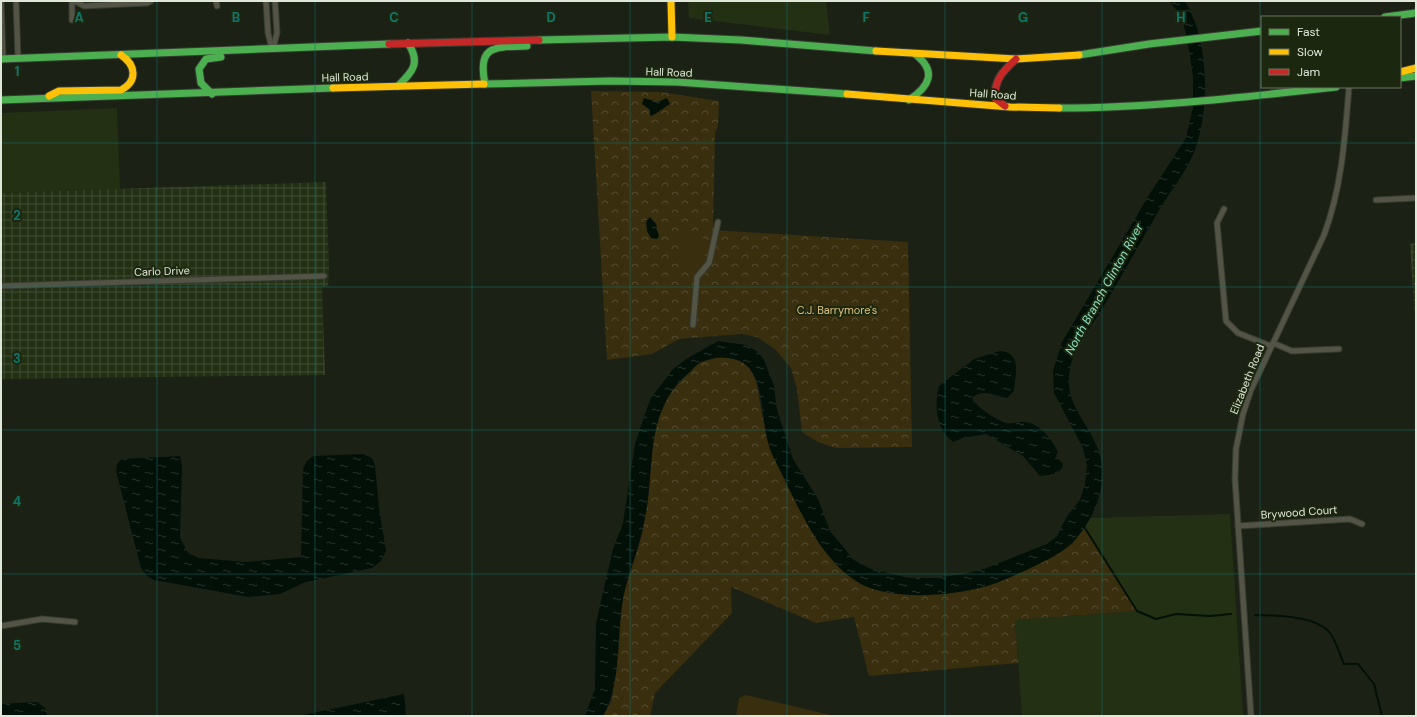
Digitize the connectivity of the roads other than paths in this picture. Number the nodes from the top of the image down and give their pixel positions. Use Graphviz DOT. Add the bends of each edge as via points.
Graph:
graph roads {
  1 [pos="1,1"];
  2 [pos="16,1"];
  3 [pos="74,1"];
  4 [pos="151,1"];
  5 [pos="266,1"];
  6 [pos="275,1"];
  7 [pos="671,1"];
  8 [pos="1416,13"];
  9 [pos="1393,16"];
  10 [pos="72,20"];
  11 [pos="1261,31"];
  12 [pos="672,37"];
  13 [pos="576,38"];
  14 [pos="408,43"];
  15 [pos="272,50"];
  16 [pos="915,54"];
  17 [pos="121,55"];
  18 [pos="18,58"];
  19 [pos="2,59"];
  20 [pos="1016,59"];
  21 [pos="1416,68"];
  22 [pos="1401,72"];
  23 [pos="1416,76"];
  24 [pos="1401,78"];
  25 [pos="485,84"];
  26 [pos="398,86"];
  27 [pos="1327,88"];
  28 [pos="1349,88"];
  29 [pos="212,94"];
  30 [pos="46,97"];
  31 [pos="1,100"];
  32 [pos="909,100"];
  33 [pos="1010,107"];
  34 [pos="1416,198"];
  35 [pos="1376,200"];
  36 [pos="1224,209"];
  37 [pos="718,222"];
  38 [pos="324,276"];
  39 [pos="1,286"];
  40 [pos="693,325"];
  41 [pos="1272,344"];
  42 [pos="1339,349"];
  43 [pos="1362,524"];
  44 [pos="1238,526"];
  45 [pos="75,622"];
  46 [pos="1,626"];
  47 [pos="1252,716"];
  1 -- 19 [label="street"];
  2 -- 18 [label="street"];
  3 -- 4 [label="street" via="84,6"];
  3 -- 10 [label="street"];
  5 -- 15 [label="street"];
  6 -- 15 [label="street" via="277,33"];
  7 -- 12 [label="main road"];
  8 -- 9 [label="main road"];
  11 -- 20 [label="main road" via="1076,55"];
  12 -- 13 [label="main road"];
  12 -- 16 [label="main road"];
  13 -- 14 [label="main road"];
  13 -- 25 [label="main road" via="560,45 500,47 488,51 482,63"];
  14 -- 15 [label="main road"];
  14 -- 26 [label="main road" via="416,62 413,70"];
  15 -- 17 [label="main road"];
  15 -- 29 [label="main road" via="206,59 199,69 200,83"];
  16 -- 20 [label="main road"];
  16 -- 32 [label="main road" via="926,63 928,76 922,90"];
  17 -- 18 [label="main road"];
  17 -- 30 [label="main road" via="131,63 134,73 134,78 126,88 59,91"];
  18 -- 19 [label="main road"];
  20 -- 33 [label="main road" via="1000,74 994,89 998,102"];
  21 -- 22 [label="main road"];
  23 -- 24 [label="main road"];
  25 -- 26 [label="main road, Hall Road"];
  25 -- 32 [label="main road, Hall Road" via="677,82"];
  26 -- 29 [label="main road, Hall Road"];
  27 -- 33 [label="main road, Hall Road" via="1149,106"];
  28 -- 41 [label="street, Elizabeth Road" via="1340,178 1333,210"];
  29 -- 30 [label="main road, Hall Road"];
  30 -- 31 [label="main road, Hall Road"];
  32 -- 33 [label="main road, Hall Road"];
  34 -- 35 [label="street"];
  36 -- 41 [label="street" via="1217,222 1226,321 1238,332"];
  37 -- 40 [label="street" via="709,263 696,281"];
  38 -- 39 [label="street, Carlo Drive"];
  41 -- 42 [label="street" via="1292,351"];
  41 -- 44 [label="street, Elizabeth Road" via="1249,397 1238,432 1235,474"];
  43 -- 44 [label="street, Brywood Court" via="1350,519"];
  44 -- 47 [label="street, Elizabeth Road"];
  45 -- 46 [label="street" via="42,619"];
}
